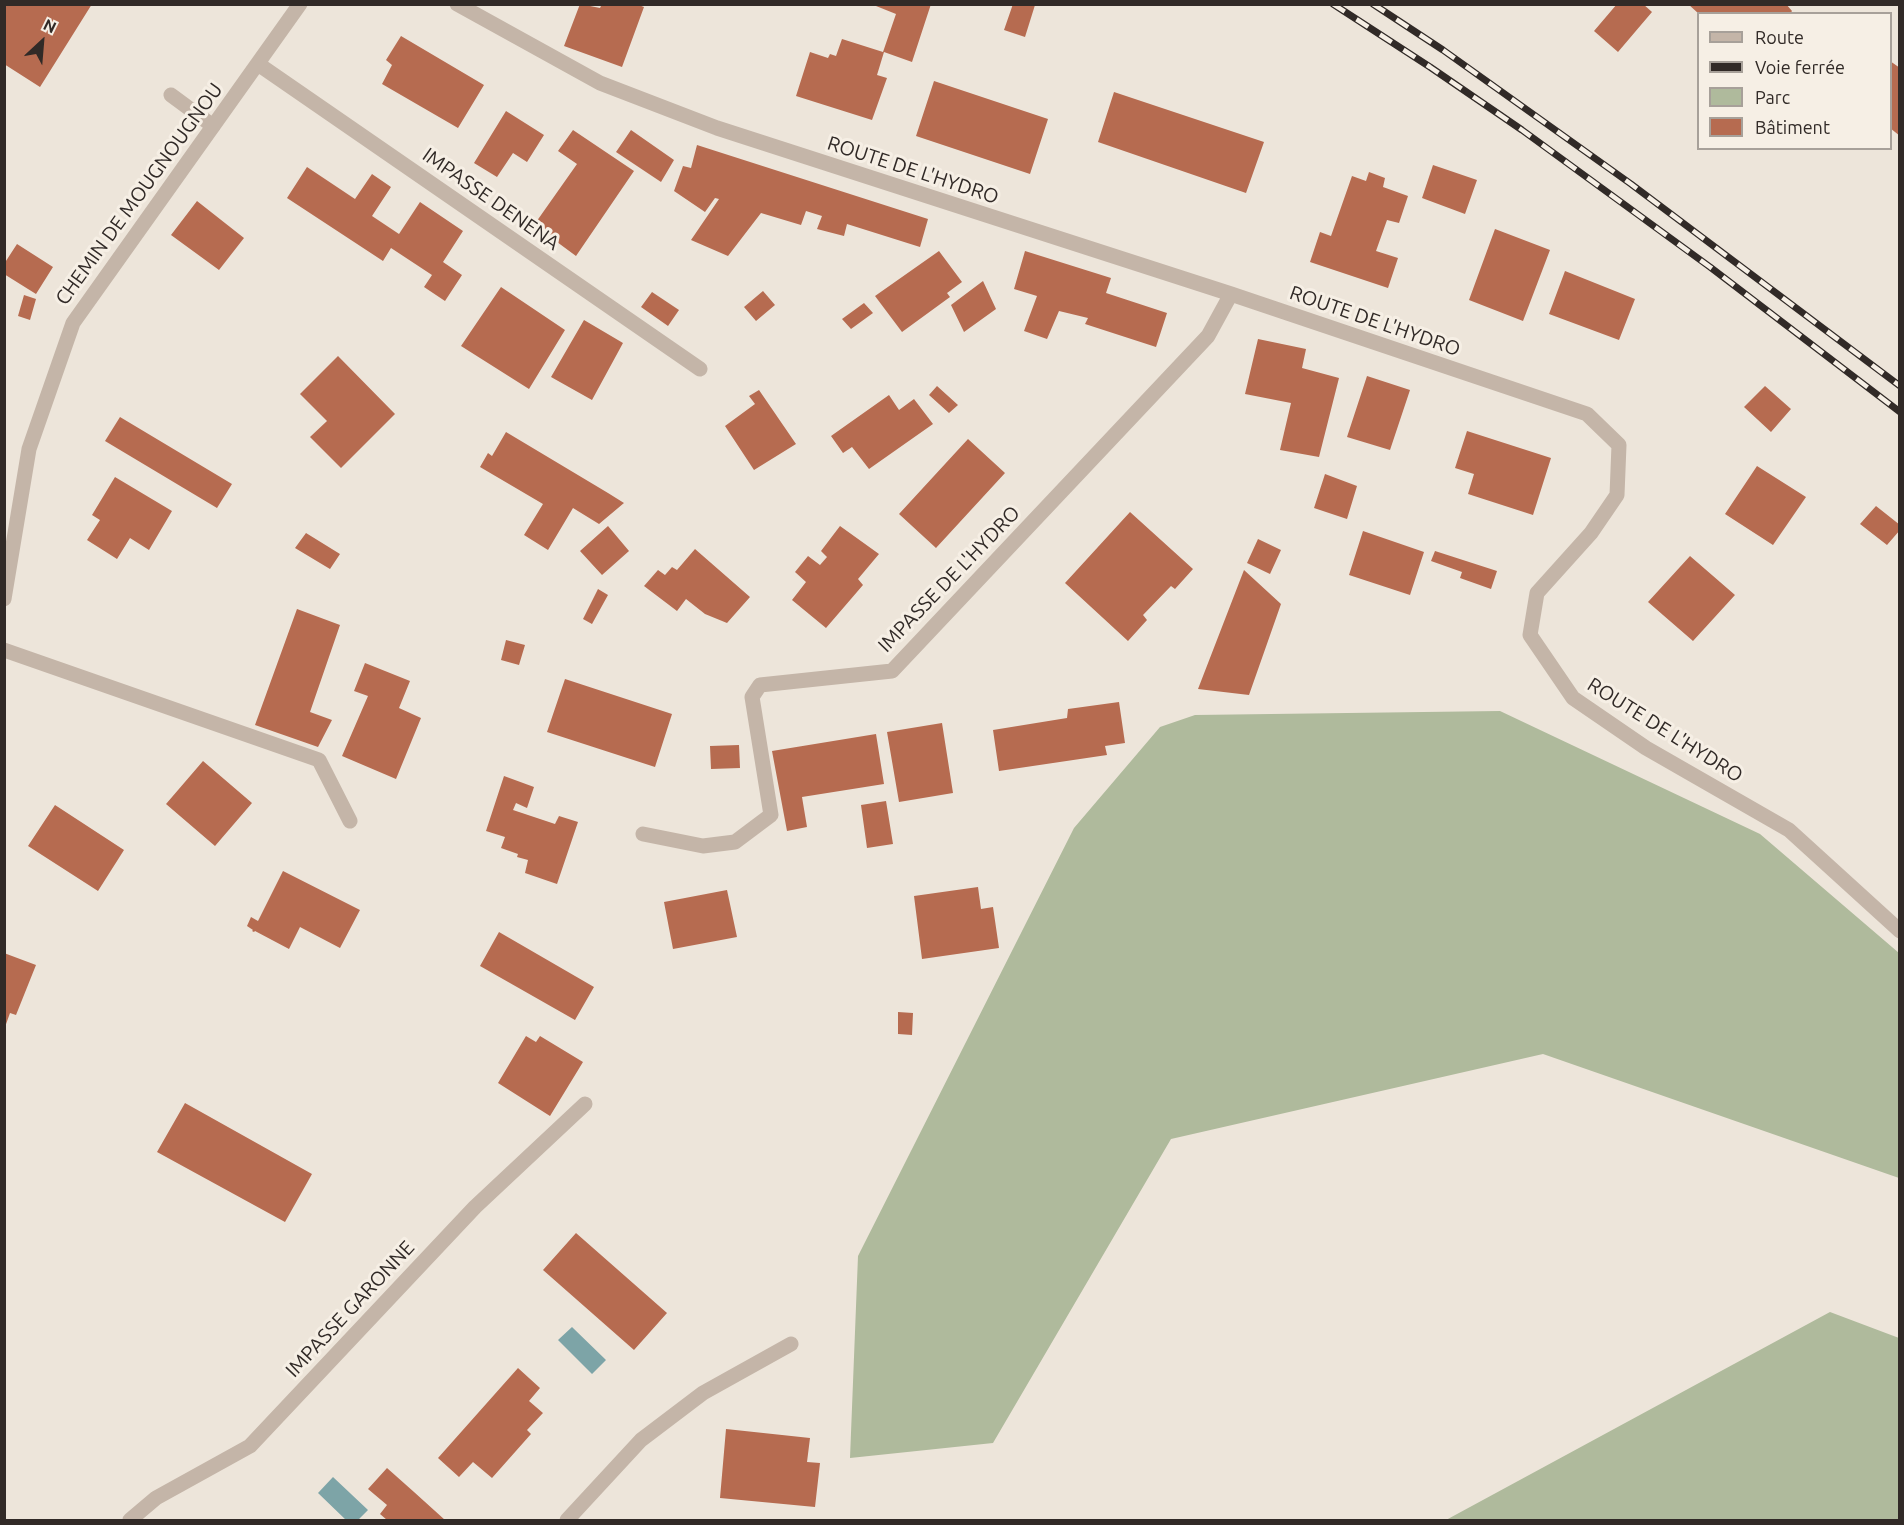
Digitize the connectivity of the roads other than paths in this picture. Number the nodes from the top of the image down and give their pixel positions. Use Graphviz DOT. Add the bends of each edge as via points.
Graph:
graph roads {
  1 [pos="300,4"];
  2 [pos="457,4"];
  3 [pos="258,64"];
  4 [pos="171,95"];
  5 [pos="213,126"];
  6 [pos="1231,294"];
  7 [pos="699,369"];
  8 [pos="4,599"];
  9 [pos="4,650"];
  10 [pos="350,821"];
  11 [pos="643,834"];
  12 [pos="1899,932"];
  13 [pos="585,1104"];
  14 [pos="790,1344"];
  15 [pos="130,1521"];
  16 [pos="567,1521"];
  1 -- 3 [label="street, CHEMIN DE MOUGNOUGNOU"];
  2 -- 6 [label="street, ROUTE DE L'HYDRO" via="600,83 717,128"];
  3 -- 5 [label="street, CHEMIN DE MOUGNOUGNOU"];
  3 -- 7 [label="street, IMPASSE DENENA"];
  4 -- 5 [label="street"];
  5 -- 8 [label="street, CHEMIN DE MOUGNOUGNOU" via="72,323 29,449"];
  6 -- 11 [label="street, IMPASSE DE L'HYDRO" via="1208,336 892,671 760,685 752,697 771,815 735,842 703,846"];
  6 -- 12 [label="street, ROUTE DE L'HYDRO" via="1587,414 1619,445 1617,495 1591,533 1537,593 1530,635 1573,698 1646,748 1789,830"];
  9 -- 10 [label="street" via="319,760"];
  13 -- 15 [label="street, IMPASSE GARONNE" via="475,1207 250,1446 156,1498"];
  14 -- 16 [label="street" via="703,1393 641,1440"];
}
